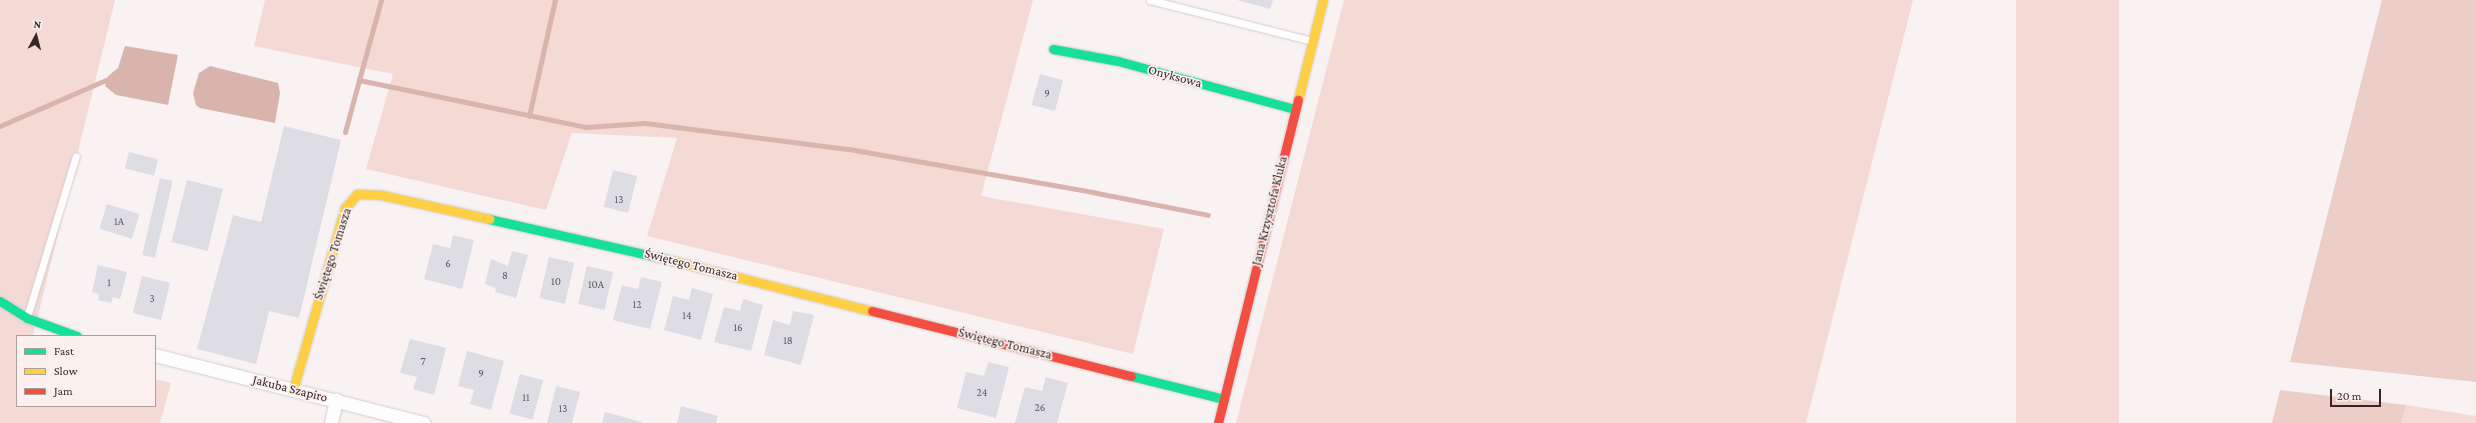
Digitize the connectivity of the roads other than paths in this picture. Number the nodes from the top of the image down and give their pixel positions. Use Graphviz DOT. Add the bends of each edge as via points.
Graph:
graph roads {
  1 [pos="1150,0"];
  2 [pos="1323,0"];
  3 [pos="1312,41"];
  4 [pos="1053,49"];
  5 [pos="1295,110"];
  6 [pos="76,156"];
  7 [pos="0,301"];
  8 [pos="27,318"];
  9 [pos="74,335"];
  10 [pos="156,356"];
  11 [pos="293,390"];
  12 [pos="1224,399"];
  13 [pos="336,400"];
  14 [pos="330,423"];
  15 [pos="424,423"];
  16 [pos="1218,423"];
  1 -- 3 [label="lane"];
  2 -- 3 [label="street, Jana Krzysztofa Kluka"];
  3 -- 5 [label="street, Jana Krzysztofa Kluka"];
  4 -- 5 [label="street, Onyksowa" via="1118,61"];
  5 -- 12 [label="street, Jana Krzysztofa Kluka"];
  6 -- 8 [label="lane"];
  7 -- 8 [label="street"];
  8 -- 9 [label="street"];
  10 -- 11 [label="street, Jakuba Szapiro"];
  11 -- 12 [label="street, Świętego Tomasza" via="345,208 357,194 375,194 626,249"];
  11 -- 13 [label="street, Jakuba Szapiro"];
  12 -- 16 [label="street, Jana Krzysztofa Kluka"];
  13 -- 14 [label="street"];
  13 -- 15 [label="street, Jakuba Szapiro"];
}
